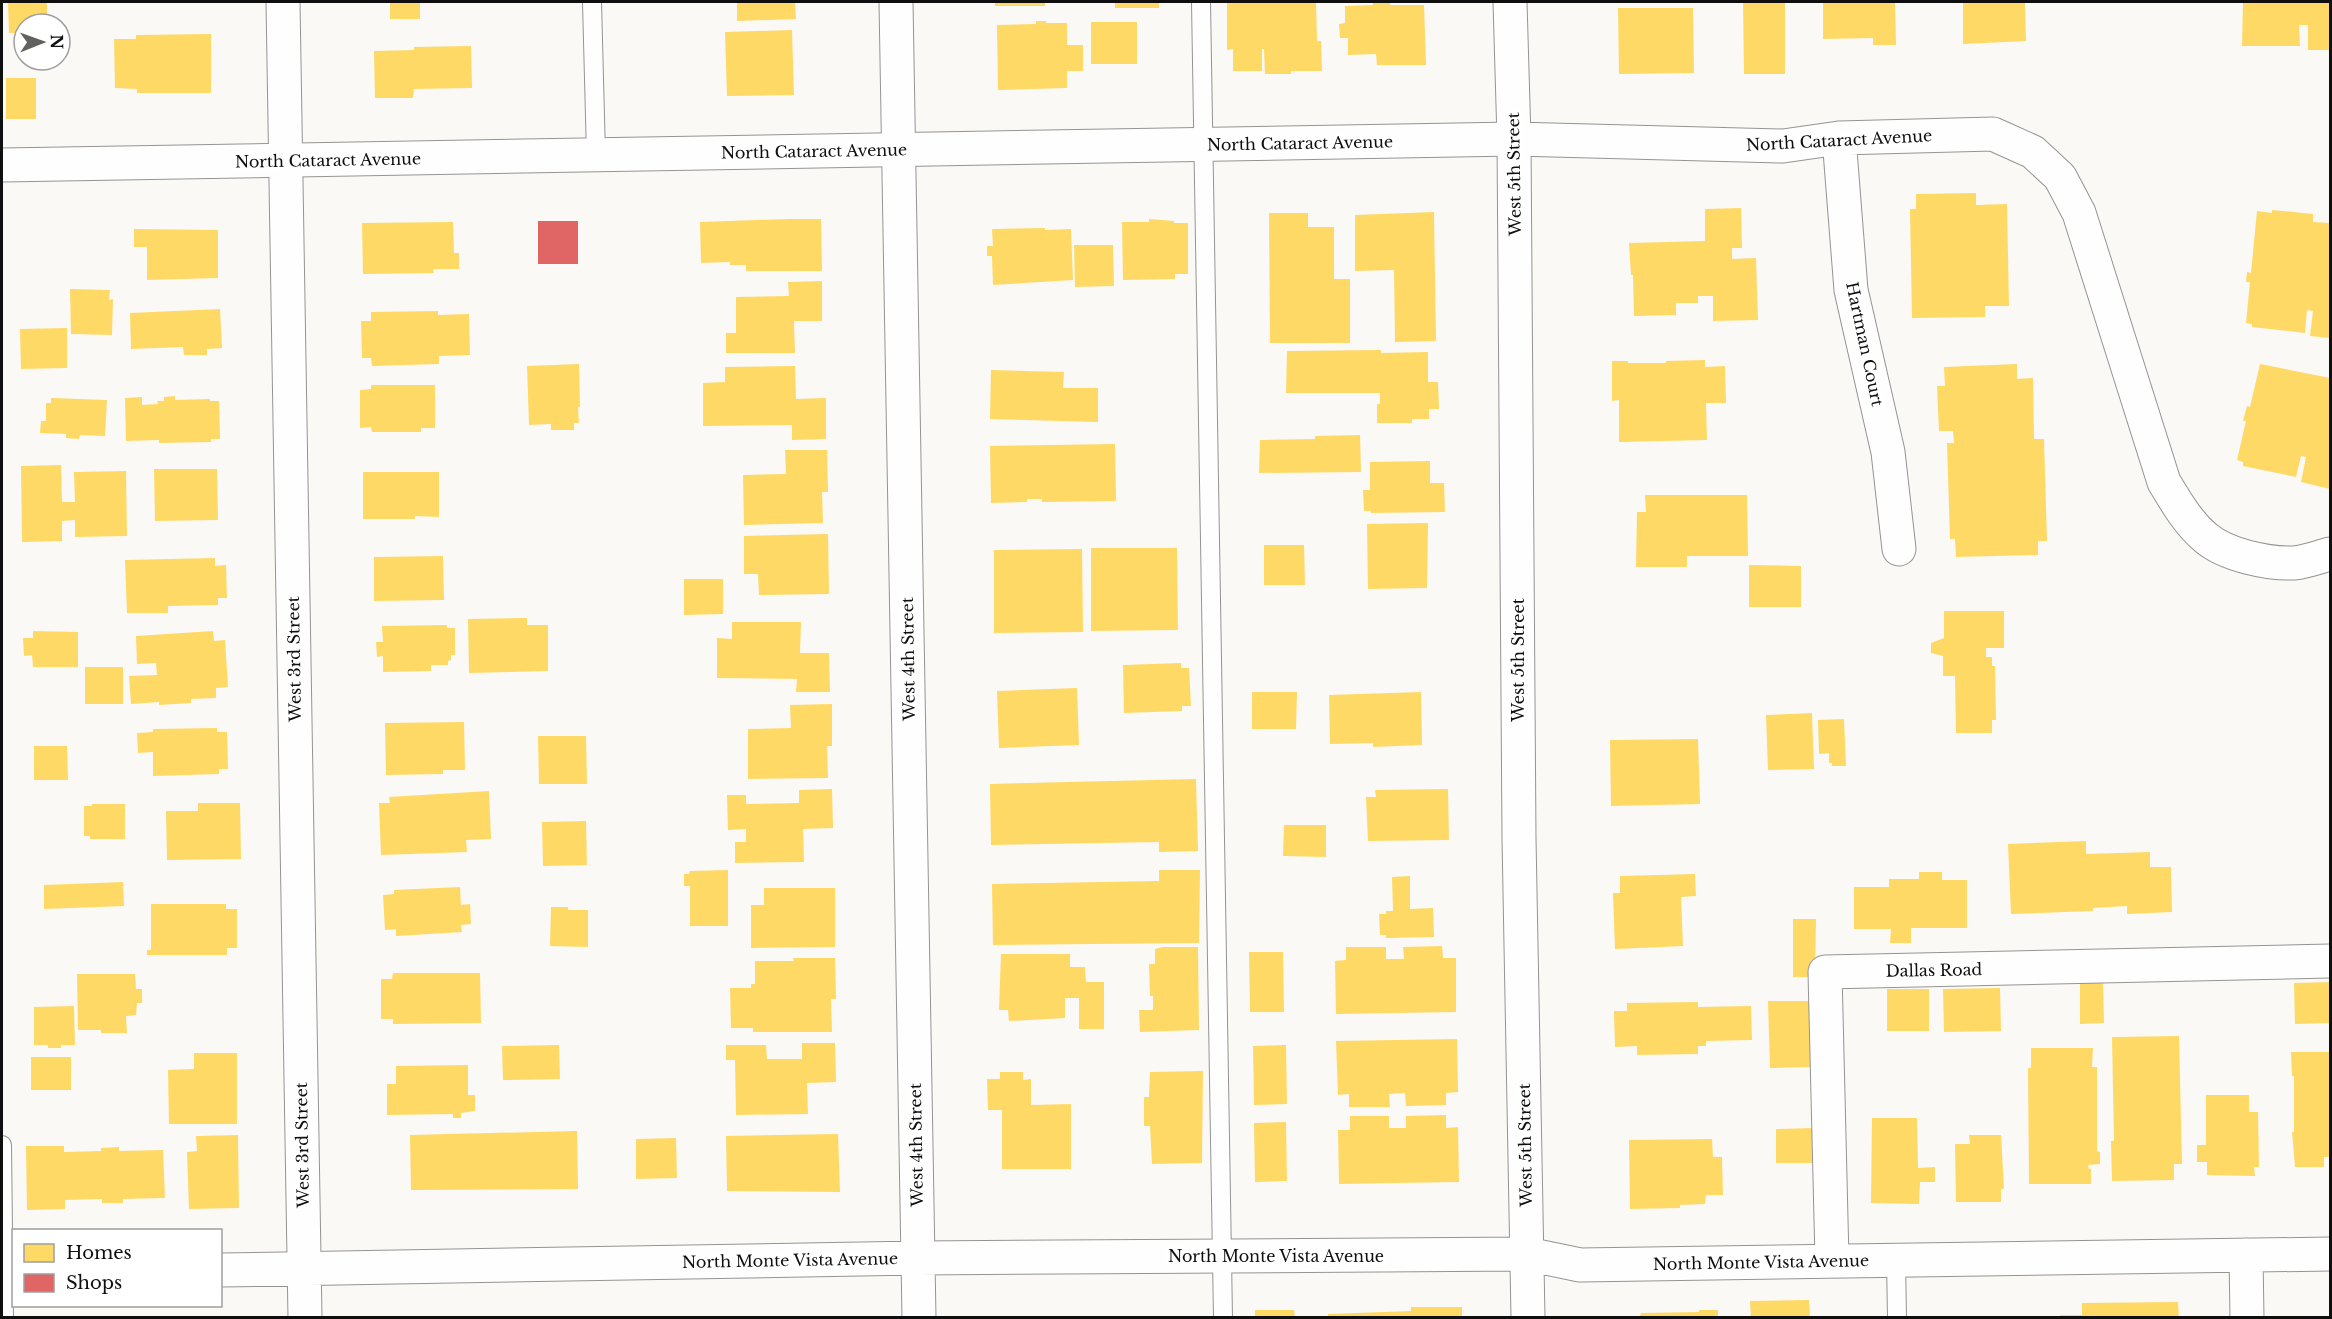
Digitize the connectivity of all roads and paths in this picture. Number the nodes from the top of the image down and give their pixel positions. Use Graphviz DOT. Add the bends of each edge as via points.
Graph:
graph roads {
  1 [pos="283,2"];
  2 [pos="592,2"];
  3 [pos="896,2"];
  4 [pos="1201,2"];
  5 [pos="1510,2"];
  6 [pos="1839,138"];
  7 [pos="1514,139"];
  8 [pos="1203,144"];
  9 [pos="899,150"];
  10 [pos="596,155"];
  11 [pos="285,160"];
  12 [pos="2,165"];
  13 [pos="1899,549"];
  14 [pos="2331,554"];
  15 [pos="2331,962"];
  16 [pos="2,1146"];
  17 [pos="1527,1254"];
  18 [pos="2331,1254"];
  19 [pos="2246,1255"];
  20 [pos="1221,1256"];
  21 [pos="918,1258"];
  22 [pos="1896,1259"];
  23 [pos="1832,1260"];
  24 [pos="304,1268"];
  25 [pos="222,1270"];
  26 [pos="6,1275"];
  27 [pos="4,1317"];
  28 [pos="305,1317"];
  29 [pos="919,1317"];
  30 [pos="1223,1317"];
  31 [pos="1528,1317"];
  32 [pos="1897,1317"];
  33 [pos="2247,1317"];
  1 -- 11 [label="street, West 3rd Street"];
  2 -- 10 [label="lane"];
  3 -- 9 [label="street, West 4th Street"];
  4 -- 8 [label="lane"];
  5 -- 7 [label="street, West 5th Street"];
  6 -- 7 [label="street, North Cataract Avenue" via="1783,146"];
  6 -- 13 [label="street, Hartman Court" via="1851,290 1888,452"];
  6 -- 14 [label="street, North Cataract Avenue" via="1993,134 2032,152 2060,177 2079,213 2164,482 2182,512 2206,539 2262,561 2295,563"];
  7 -- 8 [label="street, North Cataract Avenue"];
  7 -- 17 [label="street, West 5th Street" via="1519,838"];
  8 -- 9 [label="street, North Cataract Avenue"];
  8 -- 20 [label="lane"];
  9 -- 10 [label="street, North Cataract Avenue"];
  9 -- 21 [label="street, West 4th Street"];
  10 -- 11 [label="street, North Cataract Avenue"];
  11 -- 12 [label="street, North Cataract Avenue"];
  11 -- 24 [label="street, West 3rd Street"];
  15 -- 23 [label="street, Dallas Road" via="1825,972"];
  16 -- 26 [label="lane"];
  17 -- 20 [label="street, North Monte Vista Avenue"];
  17 -- 23 [label="street, North Monte Vista Avenue" via="1580,1265"];
  17 -- 31 [label="street, West 5th Street"];
  18 -- 19 [label="street, North Monte Vista Avenue"];
  19 -- 22 [label="street, North Monte Vista Avenue"];
  19 -- 33 [label="street"];
  20 -- 21 [label="street, North Monte Vista Avenue"];
  20 -- 30 [label="lane"];
  21 -- 24 [label="street, North Monte Vista Avenue"];
  21 -- 29 [label="street, West 4th Street"];
  22 -- 23 [label="street, North Monte Vista Avenue"];
  22 -- 32 [label="lane"];
  24 -- 25 [label="street, North Monte Vista Avenue"];
  24 -- 28 [label="street, West 3rd Street"];
  26 -- 27 [label="lane"];
}
